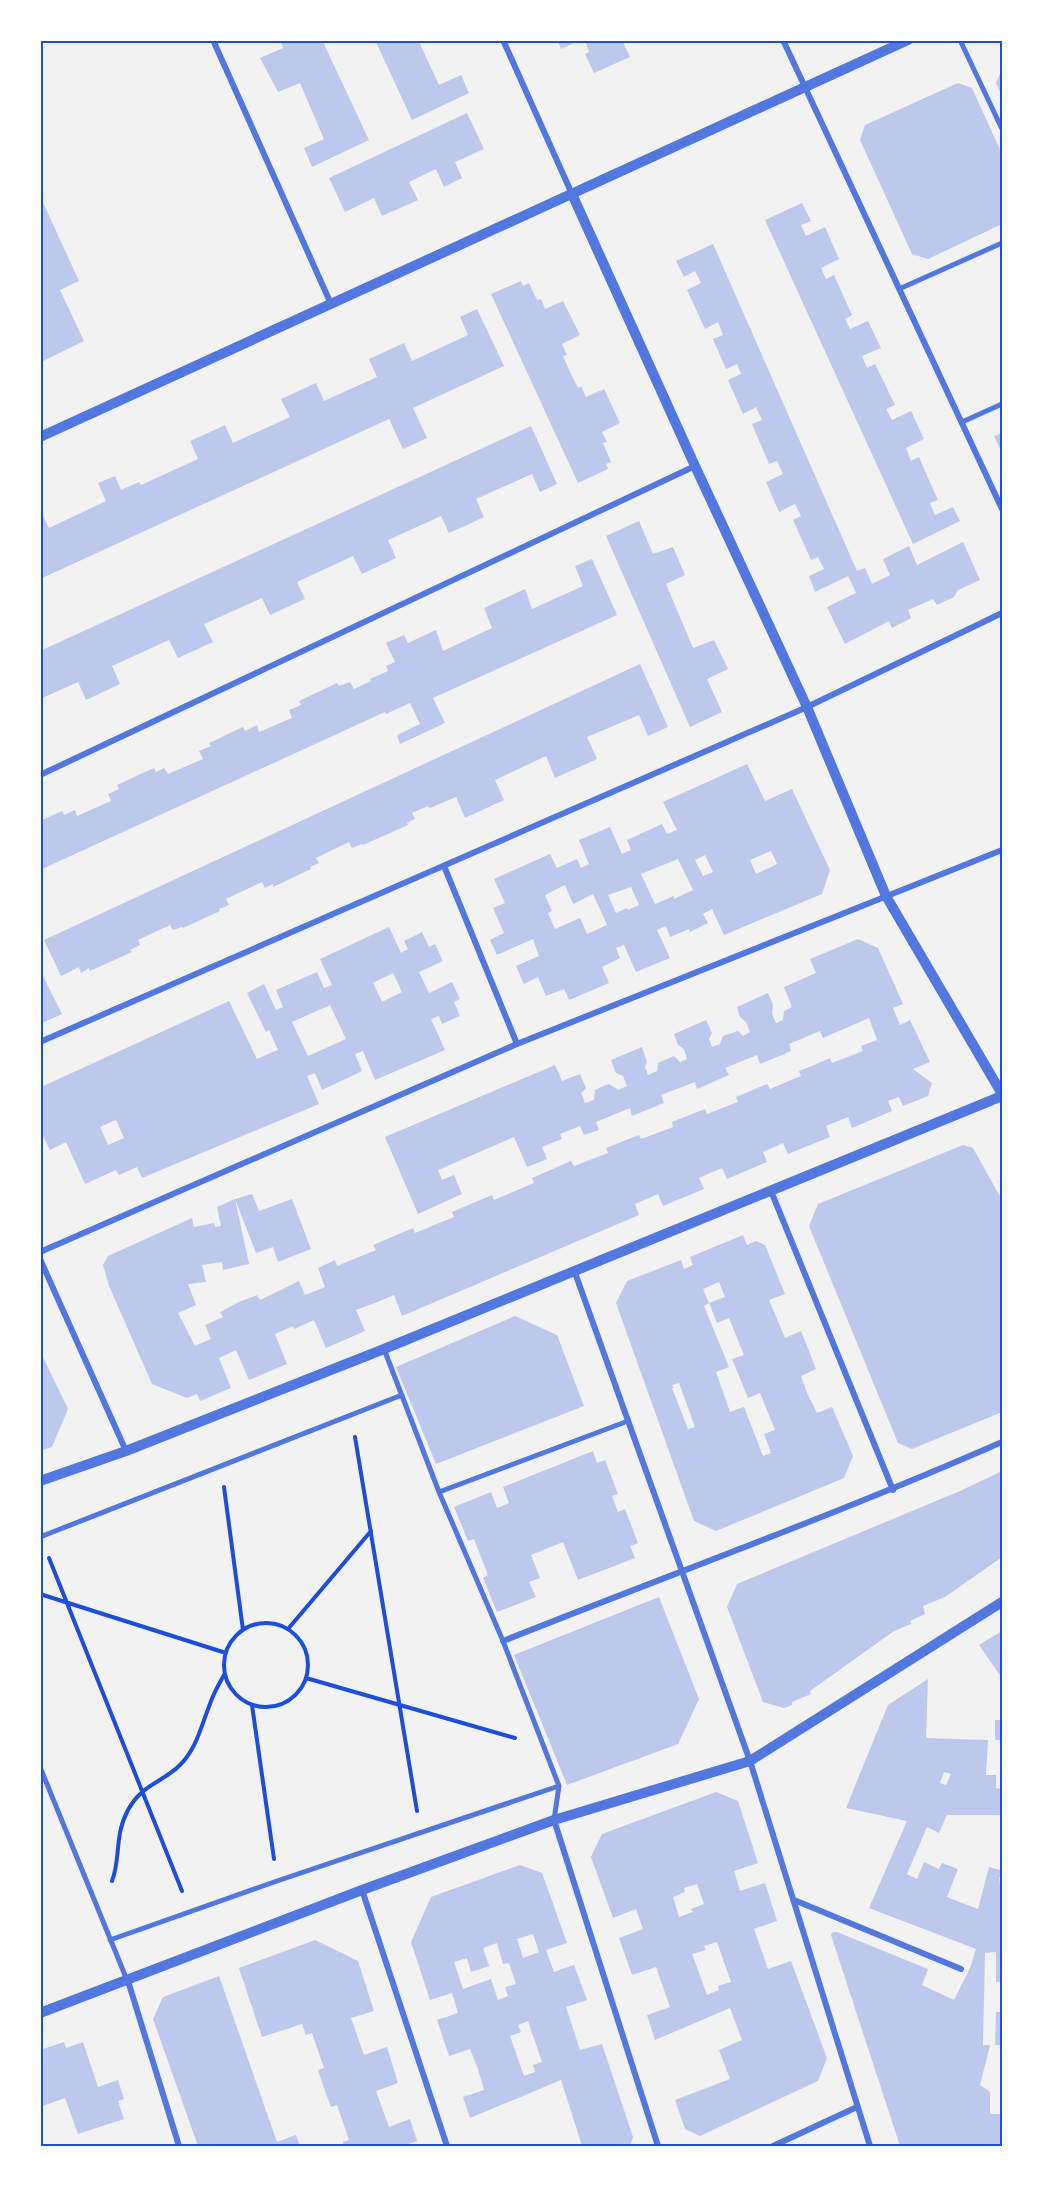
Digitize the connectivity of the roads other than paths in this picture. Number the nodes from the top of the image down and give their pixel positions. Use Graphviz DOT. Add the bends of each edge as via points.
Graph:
graph roads {
  1 [pos="213,40"];
  2 [pos="503,40"];
  3 [pos="783,40"];
  4 [pos="908,40"];
  5 [pos="960,40"];
  6 [pos="804,87"];
  7 [pos="1002,129"];
  8 [pos="572,194"];
  9 [pos="1002,243"];
  10 [pos="899,290"];
  11 [pos="331,304"];
  12 [pos="1002,404"];
  13 [pos="962,422"];
  14 [pos="40,437"];
  15 [pos="694,466"];
  16 [pos="1002,508"];
  17 [pos="1002,613"];
  18 [pos="807,707"];
  19 [pos="40,775"];
  20 [pos="1002,850"];
  21 [pos="444,866"];
  22 [pos="886,896"];
  23 [pos="40,1042"];
  24 [pos="517,1044"];
  25 [pos="1002,1095"];
  26 [pos="771,1191"];
  27 [pos="40,1252"];
  28 [pos="40,1259"];
  29 [pos="574,1270"];
  30 [pos="384,1349"];
  31 [pos="402,1395"];
  32 [pos="628,1421"];
  33 [pos="1002,1442"];
  34 [pos="126,1451"];
  35 [pos="40,1481"];
  36 [pos="893,1490"];
  37 [pos="439,1492"];
  38 [pos="40,1537"];
  39 [pos="682,1570"];
  40 [pos="1002,1602"];
  41 [pos="503,1641"];
  42 [pos="750,1761"];
  43 [pos="40,1767"];
  44 [pos="559,1786"];
  45 [pos="554,1820"];
  46 [pos="362,1890"];
  47 [pos="794,1900"];
  48 [pos="110,1940"];
  49 [pos="961,1969"];
  50 [pos="128,1981"];
  51 [pos="40,2013"];
  52 [pos="857,2107"];
  53 [pos="178,2146"];
  54 [pos="447,2146"];
  55 [pos="658,2146"];
  56 [pos="773,2146"];
  57 [pos="870,2146"];
  1 -- 11 [label="street"];
  2 -- 8 [label="street"];
  3 -- 6 [label="street"];
  4 -- 6 [label="street"];
  5 -- 7 [label="street"];
  6 -- 8 [label="street"];
  6 -- 10 [label="street"];
  8 -- 11 [label="street"];
  8 -- 15 [label="street"];
  9 -- 10 [label="street"];
  10 -- 13 [label="street"];
  11 -- 14 [label="street"];
  12 -- 13 [label="street"];
  13 -- 16 [label="street"];
  15 -- 18 [label="street"];
  15 -- 19 [label="street"];
  17 -- 18 [label="street"];
  18 -- 21 [label="street"];
  18 -- 22 [label="street"];
  20 -- 22 [label="street"];
  21 -- 23 [label="street"];
  21 -- 24 [label="street"];
  22 -- 24 [label="street"];
  22 -- 25 [label="street"];
  24 -- 27 [label="street"];
  25 -- 26 [label="street"];
  26 -- 29 [label="street"];
  26 -- 36 [label="street"];
  28 -- 34 [label="street"];
  29 -- 30 [label="street"];
  29 -- 32 [label="street"];
  30 -- 31 [label="street"];
  30 -- 34 [label="street"];
  31 -- 37 [label="street"];
  31 -- 38 [label="street"];
  32 -- 37 [label="street"];
  32 -- 39 [label="street"];
  33 -- 36 [label="street"];
  34 -- 35 [label="street"];
  36 -- 39 [label="street"];
  37 -- 41 [label="street"];
  39 -- 41 [label="street"];
  39 -- 42 [label="street"];
  40 -- 42 [label="street"];
  41 -- 44 [label="street"];
  42 -- 45 [label="street"];
  42 -- 47 [label="street"];
  43 -- 48 [label="street"];
  44 -- 45 [label="street"];
  44 -- 48 [label="street"];
  45 -- 46 [label="street"];
  45 -- 55 [label="street"];
  46 -- 50 [label="street"];
  46 -- 54 [label="street"];
  47 -- 49 [label="street"];
  47 -- 52 [label="street"];
  48 -- 50 [label="street"];
  50 -- 51 [label="street"];
  50 -- 53 [label="street"];
  52 -- 56 [label="street"];
  52 -- 57 [label="street"];
}
